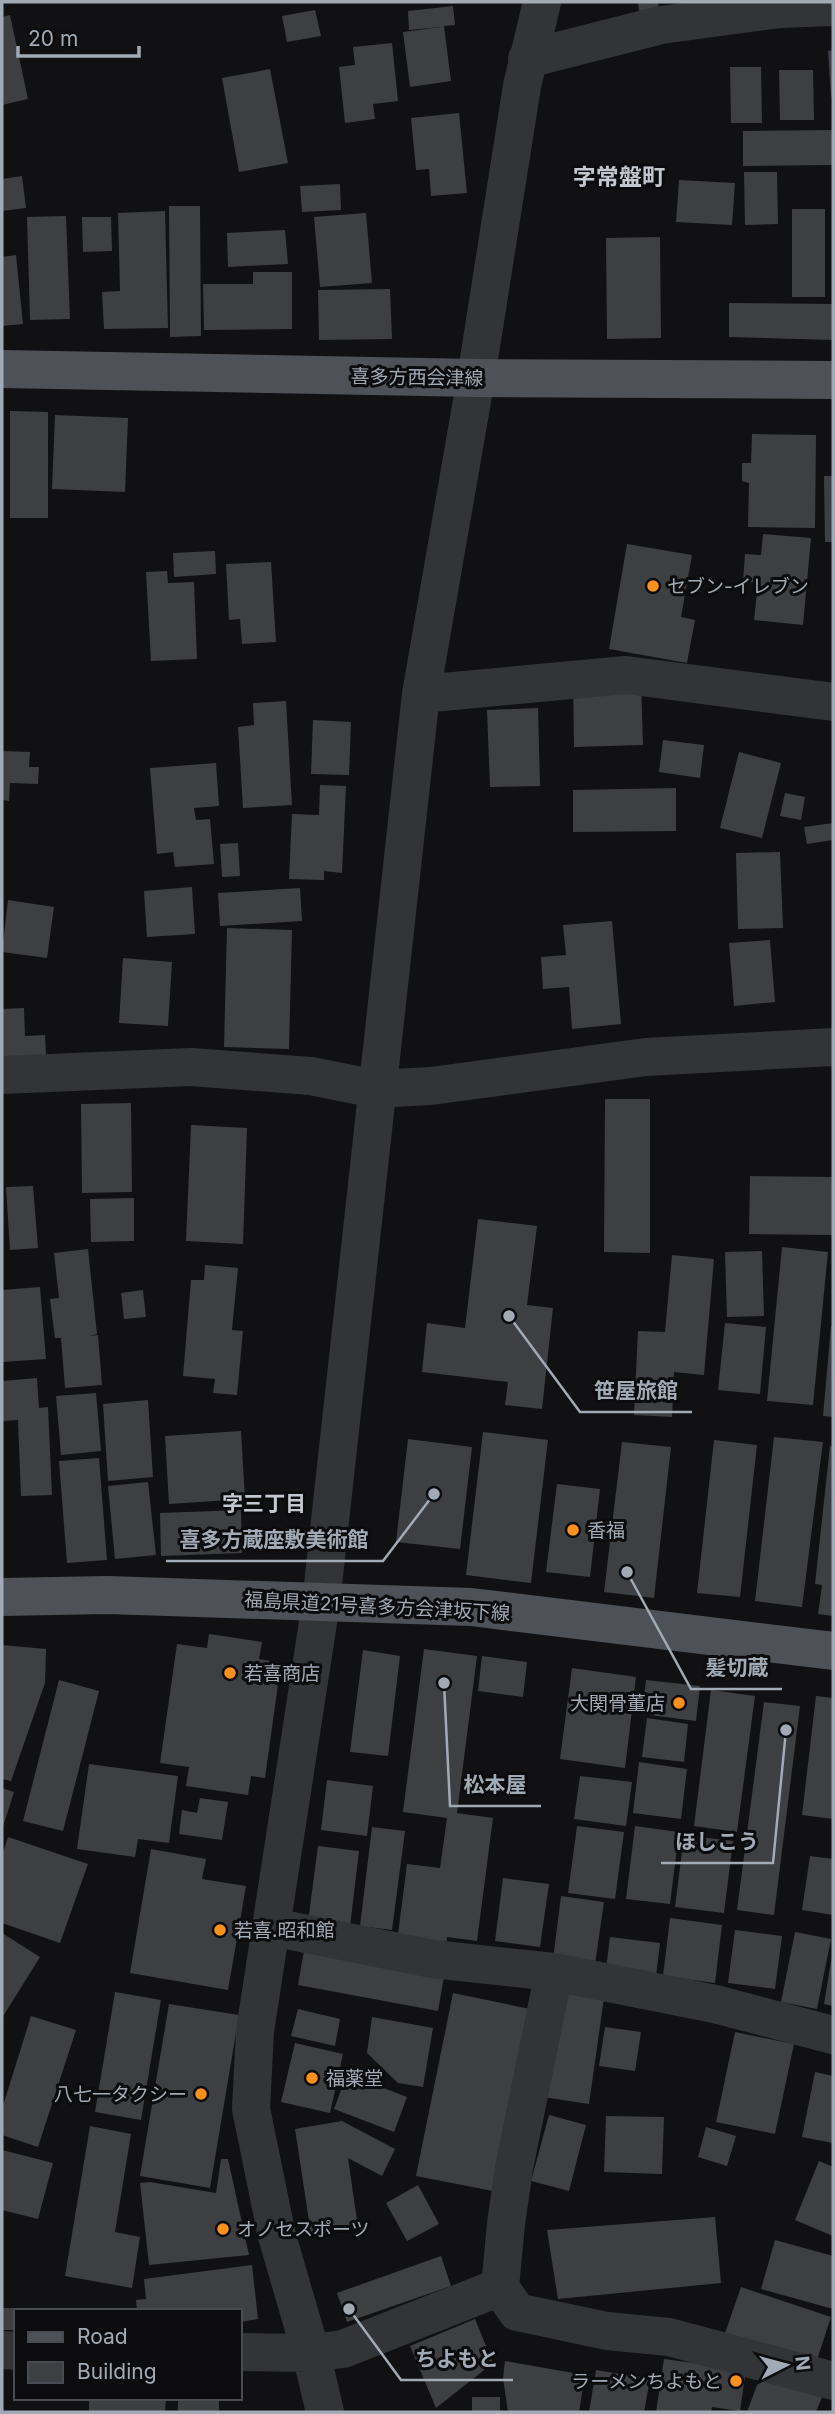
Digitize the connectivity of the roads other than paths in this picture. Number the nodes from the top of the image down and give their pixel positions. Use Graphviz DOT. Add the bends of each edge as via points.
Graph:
graph roads {
  1 [pos="542,2"];
  2 [pos="833,7"];
  3 [pos="527,59"];
  4 [pos="2,369"];
  5 [pos="476,378"];
  6 [pos="833,380"];
  7 [pos="421,694"];
  8 [pos="833,702"];
  9 [pos="833,1047"];
  10 [pos="2,1075"];
  11 [pos="376,1089"];
  12 [pos="2,1597"];
  13 [pos="321,1603"];
  14 [pos="833,1651"];
  15 [pos="272,1927"];
  16 [pos="554,1972"];
  17 [pos="833,2035"];
  18 [pos="500,2287"];
  19 [pos="242,2352"];
  20 [pos="311,2353"];
  21 [pos="833,2381"];
  22 [pos="325,2412"];
  1 -- 3 [label="street"];
  2 -- 3 [label="street" via="780,9 661,25"];
  3 -- 5 [label="street"];
  4 -- 5 [label="main road, 喜多方西会津線"];
  5 -- 6 [label="main road, 喜多方西会津線"];
  5 -- 7 [label="street"];
  7 -- 8 [label="street" via="626,674"];
  7 -- 11 [label="street"];
  9 -- 11 [label="street" via="646,1057"];
  10 -- 11 [label="street" via="191,1067 310,1076"];
  11 -- 13 [label="street"];
  12 -- 13 [label="main road, 福島県道21号喜多方会津坂下線" via="108,1595"];
  13 -- 14 [label="main road, 福島県道21号喜多方会津坂下線" via="471,1607"];
  13 -- 15 [label="street"];
  15 -- 16 [label="street" via="433,1959"];
  15 -- 20 [label="street" via="255,2031 251,2109 277,2236"];
  16 -- 17 [label="street" via="715,2004"];
  16 -- 18 [label="street" via="514,2168"];
  18 -- 20 [label="street" via="343,2349"];
  18 -- 21 [label="street" via="517,2312 607,2331 669,2337"];
  19 -- 20 [label="street"];
  20 -- 22 [label="street"];
}
